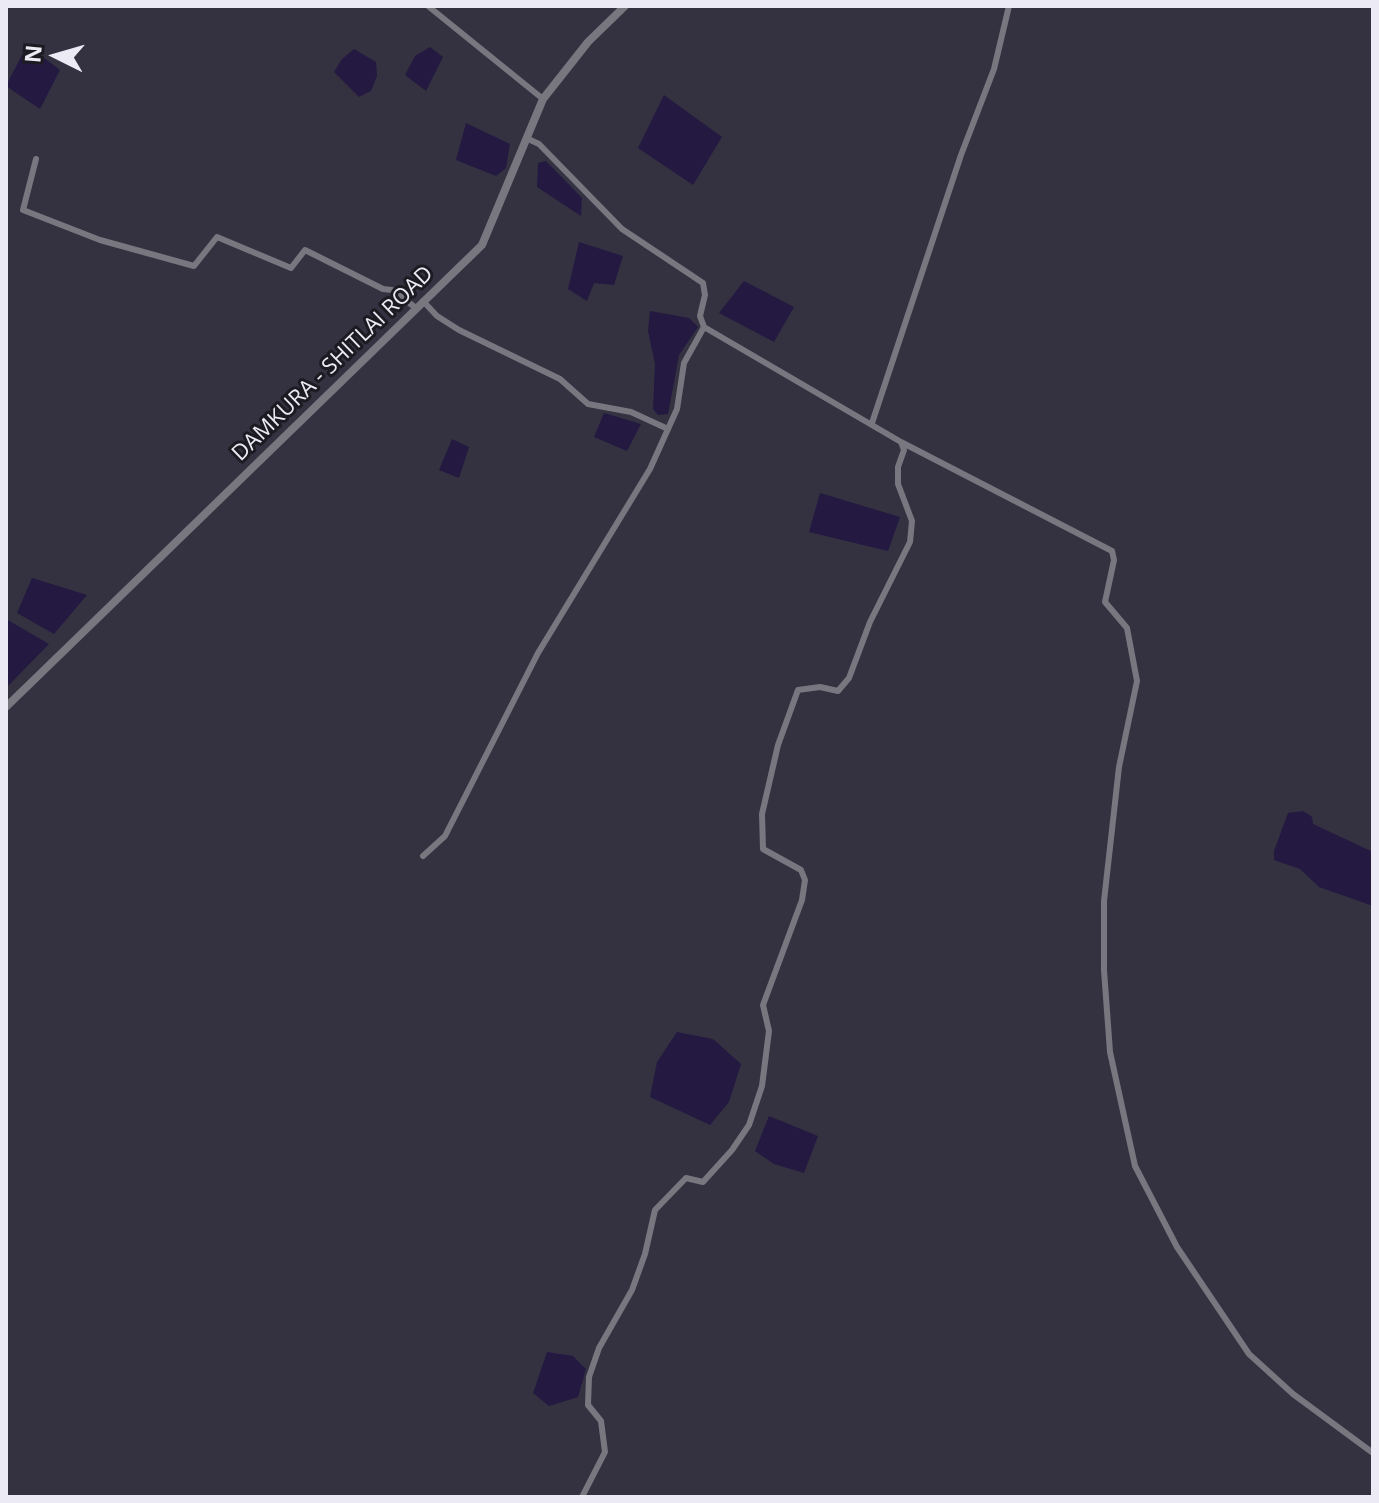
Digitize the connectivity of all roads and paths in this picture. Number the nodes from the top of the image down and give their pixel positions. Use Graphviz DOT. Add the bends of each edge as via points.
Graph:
graph roads {
  1 [pos="428,6"];
  2 [pos="625,6"];
  3 [pos="1009,6"];
  4 [pos="543,99"];
  5 [pos="525,137"];
  6 [pos="36,159"];
  7 [pos="420,304"];
  8 [pos="704,327"];
  9 [pos="872,423"];
  10 [pos="668,429"];
  11 [pos="901,442"];
  12 [pos="6,707"];
  13 [pos="423,856"];
  14 [pos="1373,1453"];
  15 [pos="582,1497"];
  1 -- 4 [label="street"];
  2 -- 4 [label="street, DAMKURA - SHITLAI ROAD"];
  3 -- 9 [label="street" via="994,69"];
  4 -- 5 [label="street, DAMKURA - SHITLAI ROAD"];
  5 -- 7 [label="street, DAMKURA - SHITLAI ROAD" via="482,245"];
  5 -- 8 [label="street" via="539,144 622,229 703,283"];
  6 -- 7 [label="street" via="23,210 100,240 194,266 217,237 291,268 305,250"];
  7 -- 10 [label="street" via="459,330 560,379 588,404 631,412"];
  7 -- 12 [label="street, DAMKURA - SHITLAI ROAD"];
  8 -- 9 [label="street"];
  8 -- 10 [label="street" via="684,363 677,409"];
  9 -- 11 [label="street"];
  10 -- 13 [label="street" via="650,469 521,683 445,836"];
  11 -- 14 [label="street" via="1112,551 1104,597 1127,628 1137,681 1117,782 1104,901 1104,970 1110,1052 1135,1166 1177,1247 1249,1354"];
  11 -- 15 [label="street" via="898,484 912,521 910,542 849,678 838,691 798,690 767,784 763,849 801,870 805,880 763,1005 769,1031 762,1086 749,1125 732,1150 703,1182 686,1178 655,1210 632,1290 589,1377 588,1405 601,1421 605,1452"];
}
